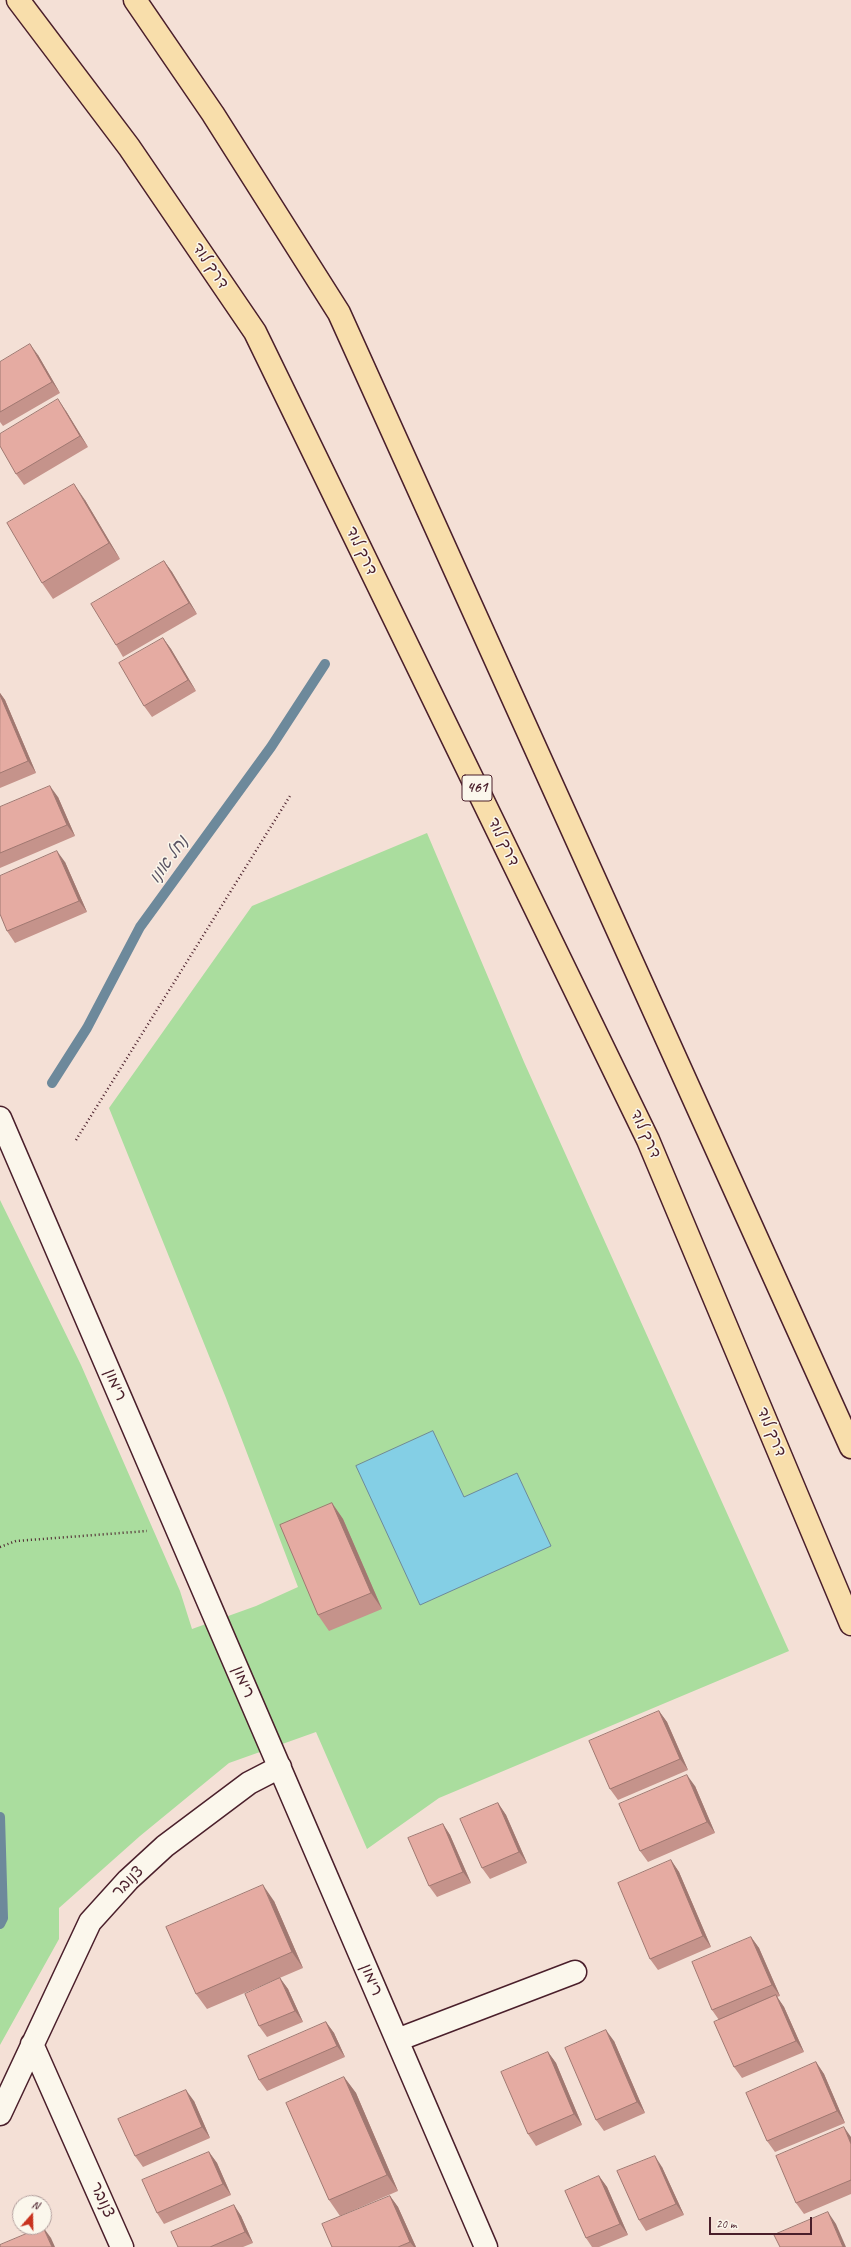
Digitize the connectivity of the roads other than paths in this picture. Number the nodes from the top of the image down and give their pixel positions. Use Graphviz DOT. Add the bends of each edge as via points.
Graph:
graph roads {
  1 [pos="18,0"];
  2 [pos="135,0"];
  3 [pos="0,1118"];
  4 [pos="851,1447"];
  5 [pos="851,1624"];
  6 [pos="280,1767"];
  7 [pos="575,1972"];
  8 [pos="397,2040"];
  9 [pos="32,2044"];
  10 [pos="0,2114"];
  11 [pos="122,2247"];
  12 [pos="486,2247"];
  1 -- 5 [label="main road, דרך לוד / 461" via="129,146 254,332 648,1140"];
  2 -- 4 [label="main road" via="213,114 339,313"];
  3 -- 6 [label="street, רימון"];
  6 -- 8 [label="street, רימון"];
  6 -- 9 [label="street, צנובר" via="249,1783 165,1846 128,1880 90,1922"];
  7 -- 8 [label="street"];
  8 -- 12 [label="street, רימון"];
  9 -- 10 [label="street, צנובר"];
  9 -- 11 [label="street, צנובר"];
}
